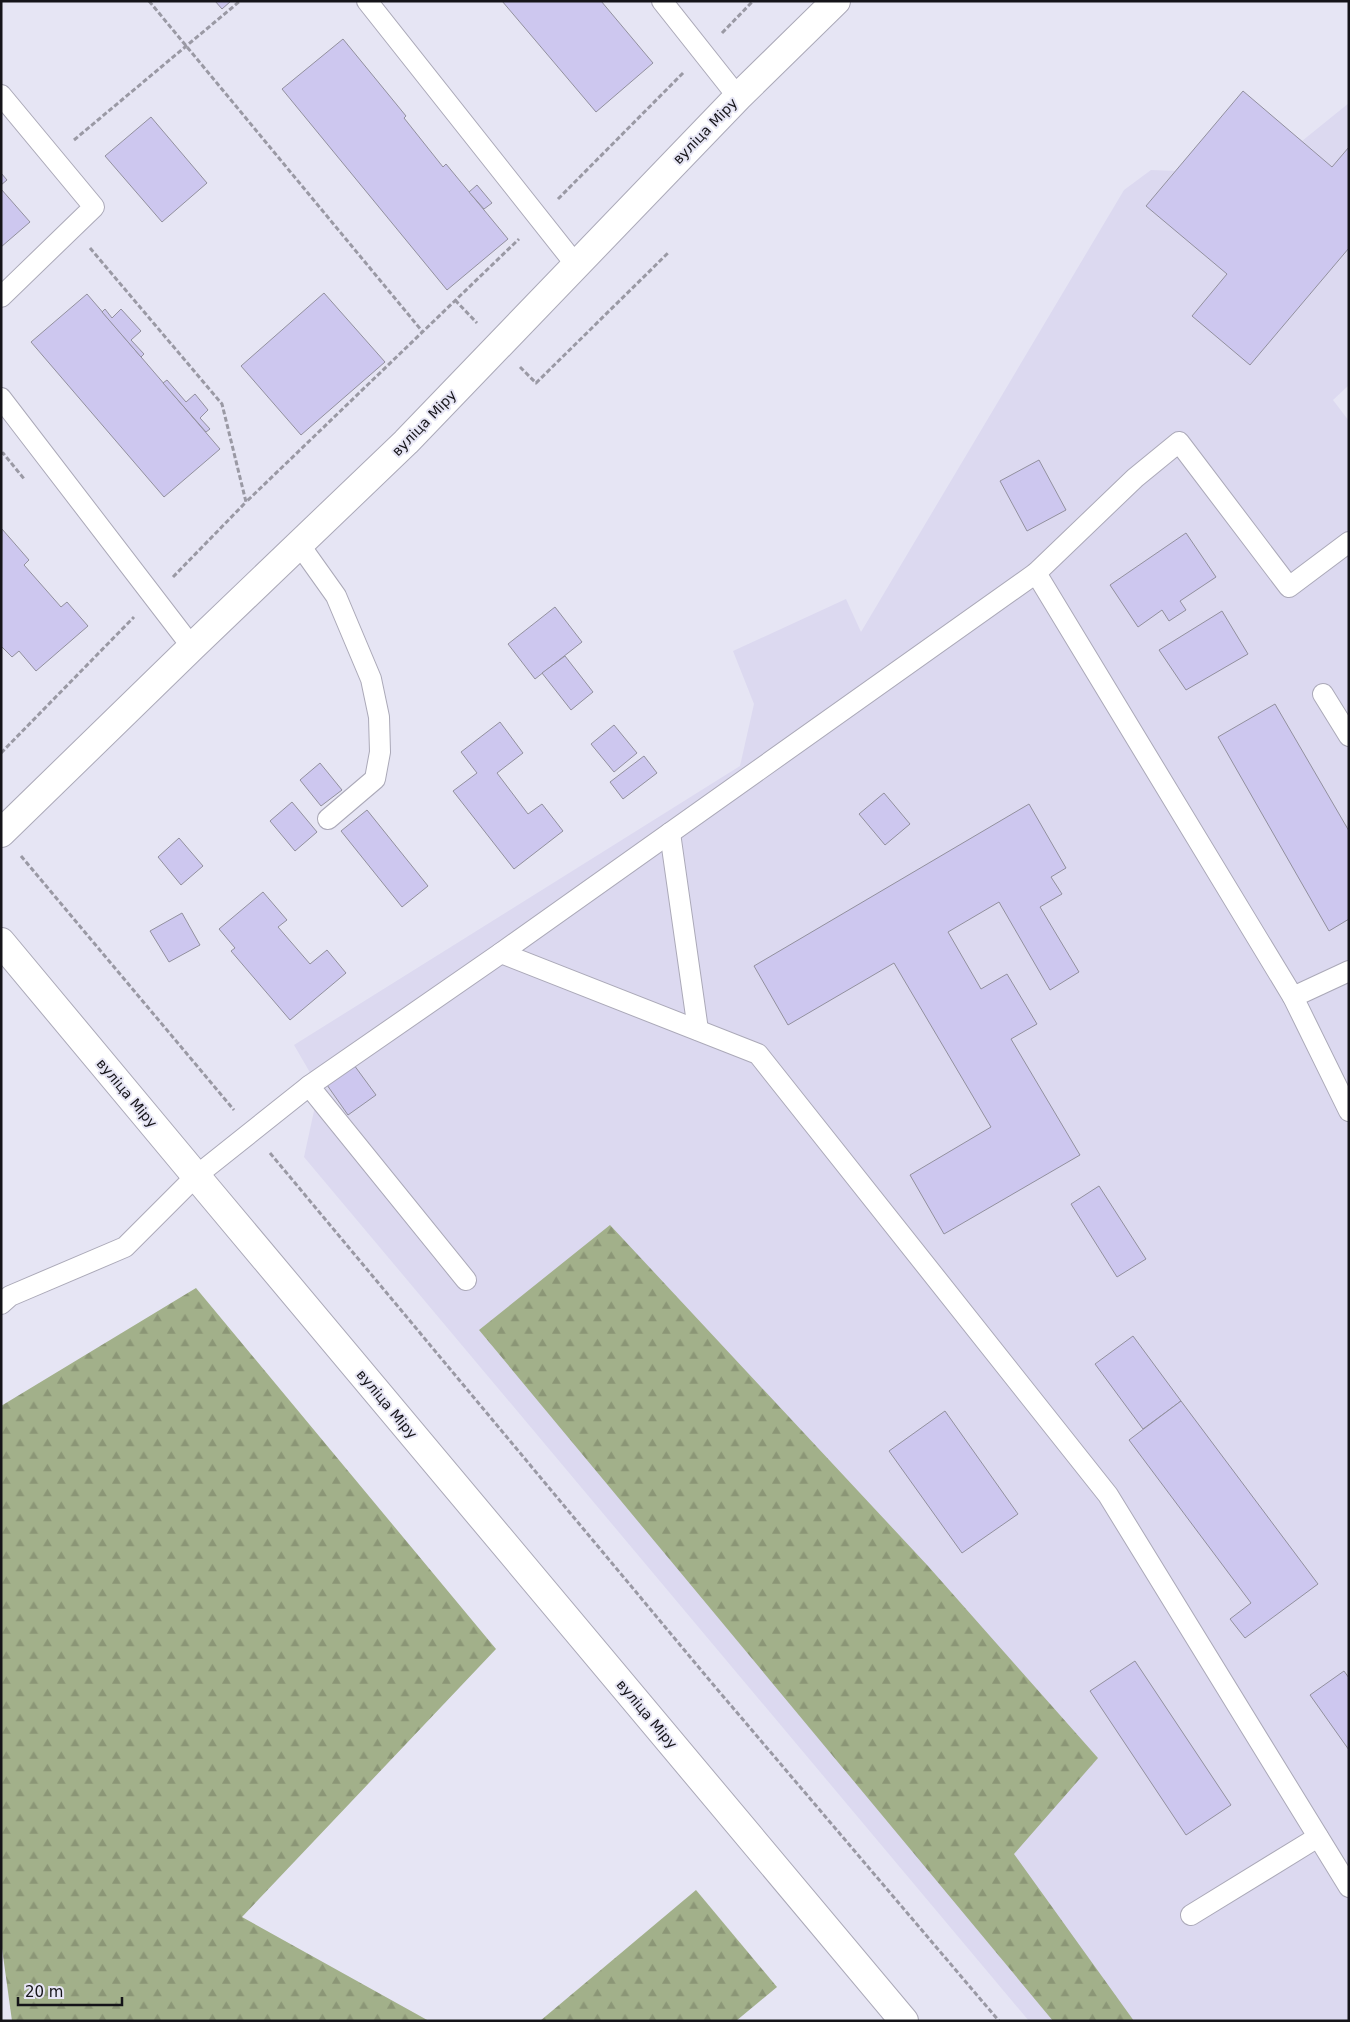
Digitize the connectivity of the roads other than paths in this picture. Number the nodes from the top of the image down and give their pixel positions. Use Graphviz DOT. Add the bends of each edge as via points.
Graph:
graph roads {
  1 [pos="368,1"];
  2 [pos="662,1"];
  3 [pos="836,1"];
  4 [pos="1,95"];
  5 [pos="738,97"];
  6 [pos="576,265"];
  7 [pos="1,297"];
  8 [pos="1,398"];
  9 [pos="1349,542"];
  10 [pos="299,544"];
  11 [pos="1036,573"];
  12 [pos="192,646"];
  13 [pos="1323,694"];
  14 [pos="1349,736"];
  15 [pos="328,819"];
  16 [pos="1,833"];
  17 [pos="670,833"];
  18 [pos="1,942"];
  19 [pos="501,953"];
  20 [pos="1349,971"];
  21 [pos="1293,997"];
  22 [pos="698,1030"];
  23 [pos="309,1086"];
  24 [pos="1349,1111"];
  25 [pos="196,1176"];
  26 [pos="466,1280"];
  27 [pos="1,1304"];
  28 [pos="1318,1837"];
  29 [pos="1349,1887"];
  30 [pos="1191,1915"];
  31 [pos="904,2021"];
  1 -- 6 [label="lane"];
  2 -- 5 [label="lane"];
  3 -- 5 [label="main road, вуліца Міру"];
  4 -- 7 [label="lane" via="94,207"];
  5 -- 6 [label="main road, вуліца Міру"];
  6 -- 10 [label="main road, вуліца Міру" via="406,442"];
  8 -- 12 [label="lane"];
  9 -- 11 [label="lane" via="1289,586 1179,442 1135,478"];
  10 -- 12 [label="main road, вуліца Міру"];
  10 -- 15 [label="lane" via="336,596 371,679 379,717 380,752 375,779"];
  11 -- 17 [label="lane"];
  11 -- 21 [label="lane"];
  12 -- 16 [label="main road, вуліца Міру"];
  13 -- 14 [label="lane"];
  17 -- 19 [label="lane"];
  17 -- 22 [label="lane"];
  18 -- 25 [label="main road, вуліца Міру"];
  19 -- 22 [label="lane"];
  19 -- 23 [label="lane"];
  20 -- 21 [label="lane"];
  21 -- 24 [label="lane"];
  22 -- 28 [label="lane" via="758,1054 1108,1495"];
  23 -- 25 [label="lane"];
  23 -- 26 [label="lane"];
  25 -- 27 [label="lane" via="125,1247 10,1296"];
  25 -- 31 [label="main road, вуліца Міру"];
  28 -- 29 [label="lane"];
  28 -- 30 [label="lane"];
}
